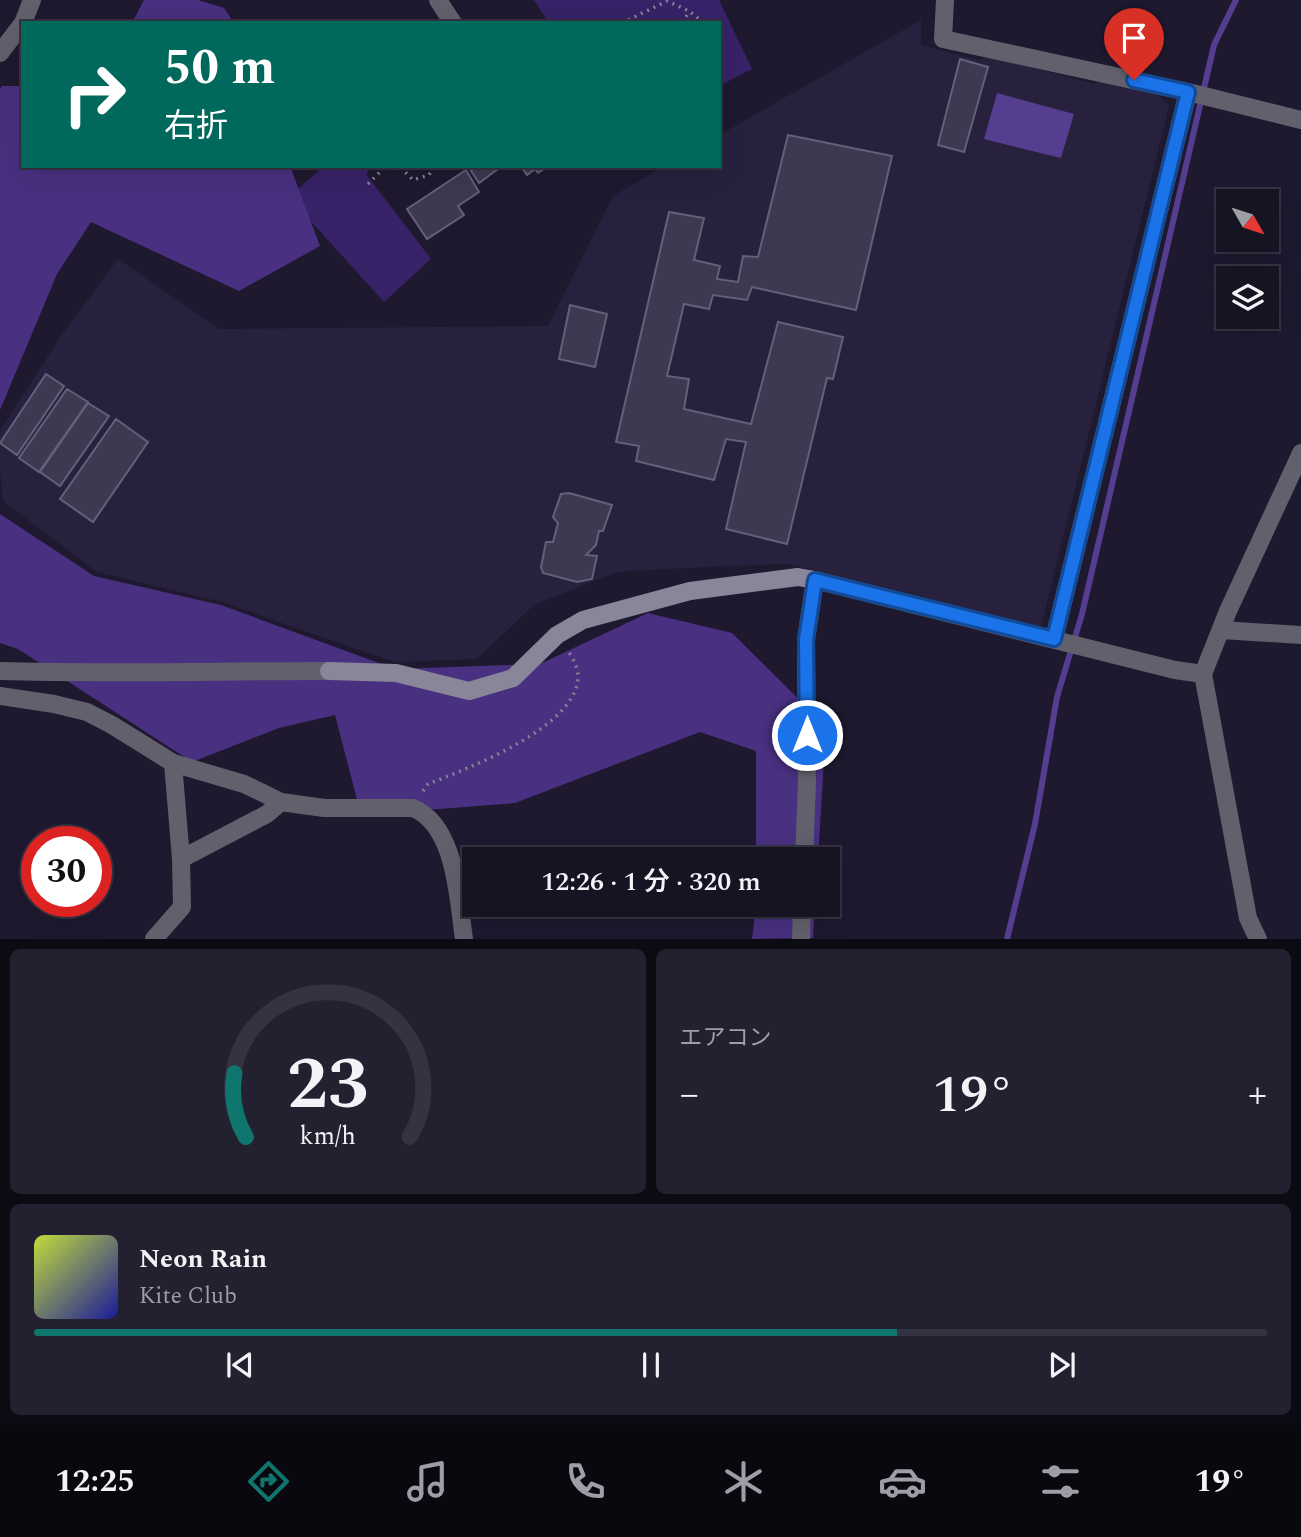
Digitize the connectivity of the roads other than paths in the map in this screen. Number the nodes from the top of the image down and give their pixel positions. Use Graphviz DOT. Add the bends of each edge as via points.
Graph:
graph roads {
  1 [pos="32,0"];
  2 [pos="438,0"];
  3 [pos="946,0"];
  4 [pos="24,21"];
  5 [pos="452,21"];
  6 [pos="21,26"];
  7 [pos="0,53"];
  8 [pos="1193,93"];
  9 [pos="1301,120"];
  10 [pos="1301,453"];
  11 [pos="815,580"];
  12 [pos="1222,630"];
  13 [pos="1301,635"];
  14 [pos="1059,641"];
  15 [pos="0,671"];
  16 [pos="1203,674"];
  17 [pos="0,696"];
  18 [pos="173,763"];
  19 [pos="281,802"];
  20 [pos="804,847"];
  21 [pos="181,859"];
  22 [pos="802,917"];
  23 [pos="154,939"];
  24 [pos="464,939"];
  25 [pos="801,939"];
  26 [pos="1258,939"];
  1 -- 4 [label="street"];
  2 -- 5 [label="street"];
  3 -- 8 [label="street" via="943,39"];
  6 -- 7 [label="street"];
  8 -- 9 [label="street"];
  8 -- 14 [label="street"];
  10 -- 12 [label="street"];
  11 -- 14 [label="street"];
  11 -- 15 [label="street" via="798,577 690,591 583,620 557,635 513,678 469,691 396,673"];
  11 -- 20 [label="street" via="806,640"];
  12 -- 13 [label="street"];
  12 -- 16 [label="street"];
  14 -- 16 [label="street"];
  16 -- 26 [label="street" via="1248,918"];
  17 -- 18 [label="street" via="87,712"];
  18 -- 19 [label="street" via="244,783"];
  18 -- 21 [label="street"];
  19 -- 21 [label="street"];
  19 -- 24 [label="street" via="423,812 447,844"];
  21 -- 23 [label="street" via="182,907"];
  22 -- 25 [label="street"];
}
